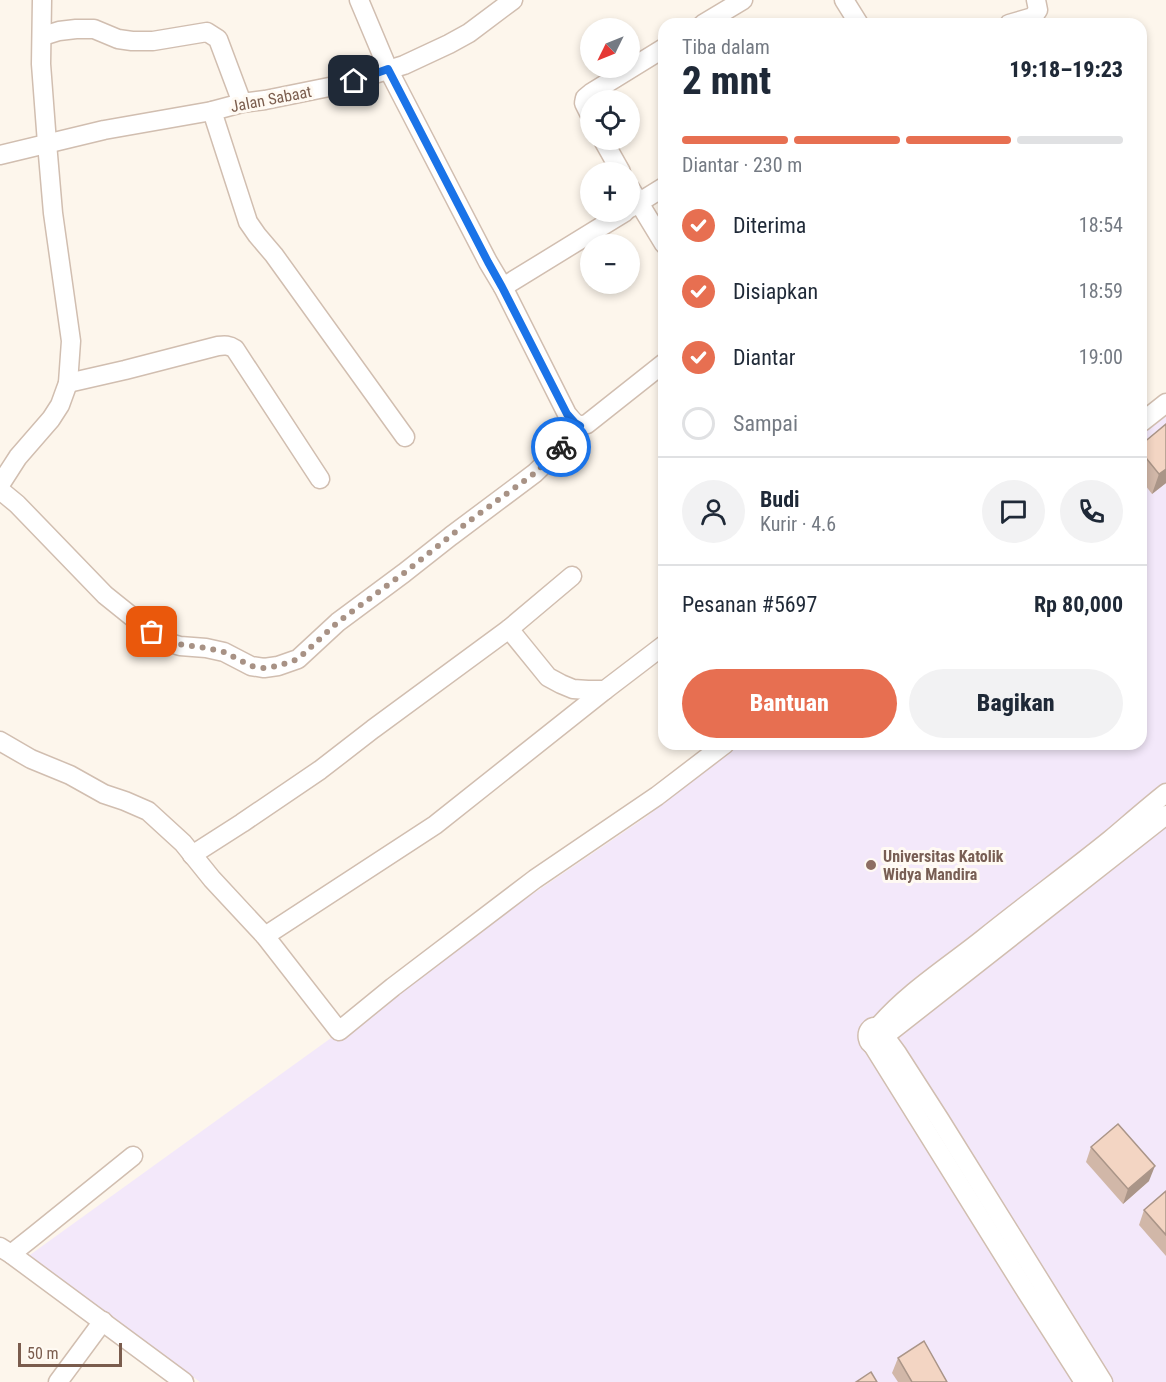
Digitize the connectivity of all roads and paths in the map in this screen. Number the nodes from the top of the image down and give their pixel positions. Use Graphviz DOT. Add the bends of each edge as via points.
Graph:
graph roads {
  1 [pos="42,0"];
  2 [pos="359,0"];
  3 [pos="513,0"];
  4 [pos="743,0"];
  5 [pos="844,0"];
  6 [pos="1036,0"];
  7 [pos="714,18"];
  8 [pos="855,18"];
  9 [pos="1029,18"];
  10 [pos="43,36"];
  11 [pos="658,52"];
  12 [pos="388,69"];
  13 [pos="596,90"];
  14 [pos="242,103"];
  15 [pos="212,111"];
  16 [pos="47,143"];
  17 [pos="0,155"];
  18 [pos="658,190"];
  19 [pos="640,199"];
  20 [pos="640,214"];
  21 [pos="602,222"];
  22 [pos="658,237"];
  23 [pos="502,287"];
  24 [pos="658,368"];
  25 [pos="68,383"];
  26 [pos="1166,403"];
  27 [pos="1147,418"];
  28 [pos="580,426"];
  29 [pos="405,437"];
  30 [pos="320,479"];
  31 [pos="0,485"];
  32 [pos="0,490"];
  33 [pos="572,576"];
  34 [pos="509,629"];
  35 [pos="658,650"];
  36 [pos="605,690"];
  37 [pos="0,741"];
  38 [pos="717,750"];
  39 [pos="1166,793"];
  40 [pos="1166,815"];
  41 [pos="192,855"];
  42 [pos="265,936"];
  43 [pos="880,1036"];
  44 [pos="133,1156"];
  45 [pos="5,1251"];
  46 [pos="1032,1285"];
  47 [pos="103,1321"];
  48 [pos="58,1382"];
  49 [pos="184,1382"];
  50 [pos="1084,1382"];
  51 [pos="1103,1382"];
  1 -- 10 [label="street"];
  2 -- 12 [label="street"];
  3 -- 12 [label="street, Jalan Sabaat" via="469,33"];
  4 -- 7 [label="street"];
  5 -- 8 [label="street"];
  6 -- 9 [label="street" via="1038,10"];
  10 -- 14 [label="street" via="94,29 118,39 153,41 207,32 218,39"];
  10 -- 16 [label="street" via="41,64"];
  11 -- 13 [label="street"];
  12 -- 14 [label="street, Jalan Sabaat" via="339,85"];
  12 -- 23 [label="street"];
  14 -- 15 [label="street, Jalan Sabaat"];
  15 -- 16 [label="street, Jalan Sabaat"];
  15 -- 29 [label="street" via="248,222"];
  16 -- 17 [label="street, Jalan Sabaat"];
  16 -- 25 [label="street" via="71,341"];
  18 -- 19 [label="street"];
  20 -- 22 [label="street"];
  21 -- 23 [label="street"];
  23 -- 28 [label="street" via="567,414"];
  24 -- 28 [label="street"];
  25 -- 30 [label="street" via="231,346"];
  25 -- 31 [label="street" via="51,419"];
  26 -- 27 [label="street"];
  28 -- 32 [label="street" via="535,473 338,622 298,659 264,668 224,652 170,643 152,632 105,595"];
  33 -- 34 [label="street"];
  34 -- 36 [label="street" via="548,677 573,689"];
  34 -- 41 [label="street" via="320,770"];
  35 -- 36 [label="street"];
  36 -- 42 [label="street" via="435,825"];
  37 -- 41 [label="street" via="105,794 148,811"];
  38 -- 42 [label="street" via="535,879 339,1031"];
  39 -- 43 [label="street" via="935,974 886,1018"];
  40 -- 43 [label="street" via="919,1010"];
  41 -- 42 [label="street"];
  43 -- 46 [label="street"];
  44 -- 45 [label="street" via="35,1235"];
  45 -- 47 [label="street"];
  46 -- 50 [label="street"];
  46 -- 51 [label="street"];
  47 -- 48 [label="street"];
  47 -- 49 [label="street"];
}
